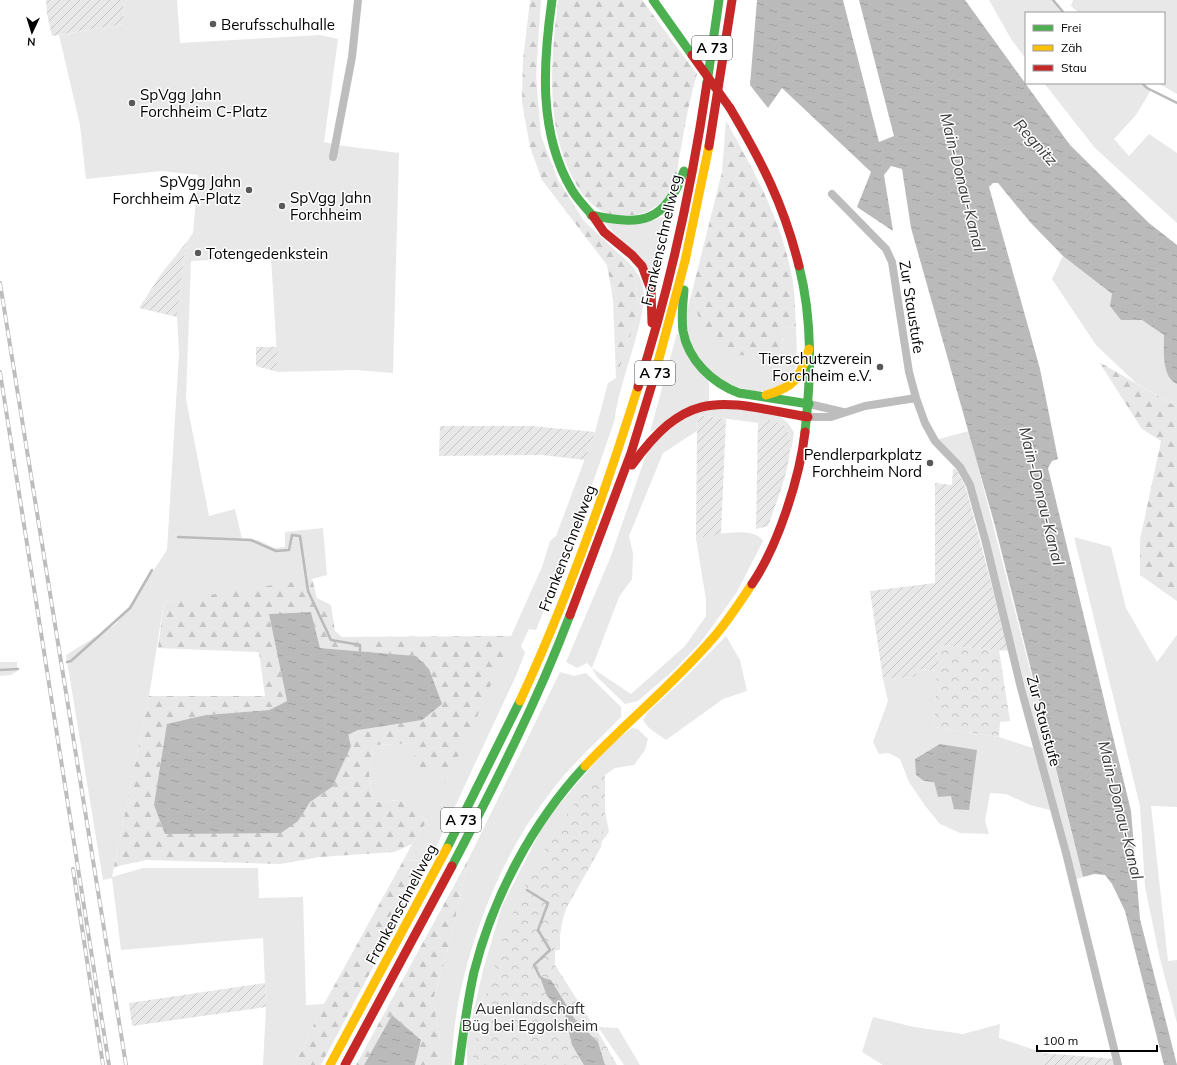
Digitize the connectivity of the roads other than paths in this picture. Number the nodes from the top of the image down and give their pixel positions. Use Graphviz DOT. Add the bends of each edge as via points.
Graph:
graph roads {
  1 [pos="358,0"];
  2 [pos="552,0"];
  3 [pos="654,0"];
  4 [pos="719,0"];
  5 [pos="732,0"];
  6 [pos="333,157"];
  7 [pos="693,158"];
  8 [pos="832,194"];
  9 [pos="591,215"];
  10 [pos="686,261"];
  11 [pos="650,347"];
  12 [pos="809,349"];
  13 [pos="759,397"];
  14 [pos="916,398"];
  15 [pos="809,404"];
  16 [pos="843,412"];
  17 [pos="808,417"];
  18 [pos="619,484"];
  19 [pos="330,1065"];
  20 [pos="345,1065"];
  21 [pos="459,1065"];
  22 [pos="1118,1065"];
  1 -- 6 [label="street" via="352,57"];
  2 -- 9 [label="main road" via="545,74 550,137 558,163 570,188"];
  3 -- 12 [label="main road, bridge" via="730,108 759,159 790,229 802,275"];
  4 -- 7 [label="main road, Frankenschnellweg / A 73"];
  5 -- 10 [label="main road, Frankenschnellweg / A 73" via="710,143"];
  7 -- 9 [label="main road" via="684,170 676,192 656,214 628,222"];
  7 -- 11 [label="main road, Frankenschnellweg / A 73" via="672,263"];
  8 -- 14 [label="street, Zur Staustufe" via="886,249 892,262 908,372"];
  9 -- 11 [label="main road" via="603,231 644,270 651,298"];
  10 -- 13 [label="main road" via="682,320 687,347 703,371 714,380 738,393"];
  10 -- 18 [label="main road, Frankenschnellweg / A 73" via="631,453"];
  11 -- 19 [label="main road, Frankenschnellweg / A 73" via="620,444 546,644 468,806"];
  12 -- 13 [label="main road" via="794,384 784,391"];
  12 -- 15 [label="main road"];
  13 -- 15 [label="main road"];
  14 -- 16 [label="street"];
  14 -- 22 [label="street, Zur Staustufe" via="935,441 960,467 970,485 1066,853"];
  15 -- 16 [label="street"];
  15 -- 17 [label="main road"];
  16 -- 17 [label="street" via="832,417"];
  17 -- 18 [label="main road" via="754,406 705,404 669,421 655,433"];
  17 -- 21 [label="main road" via="800,466 792,495 774,540 746,594 703,652 611,737 568,784 531,836 512,870 474,969 464,1015"];
  18 -- 20 [label="main road, Frankenschnellweg / A 73" via="556,651 511,752"];
}
